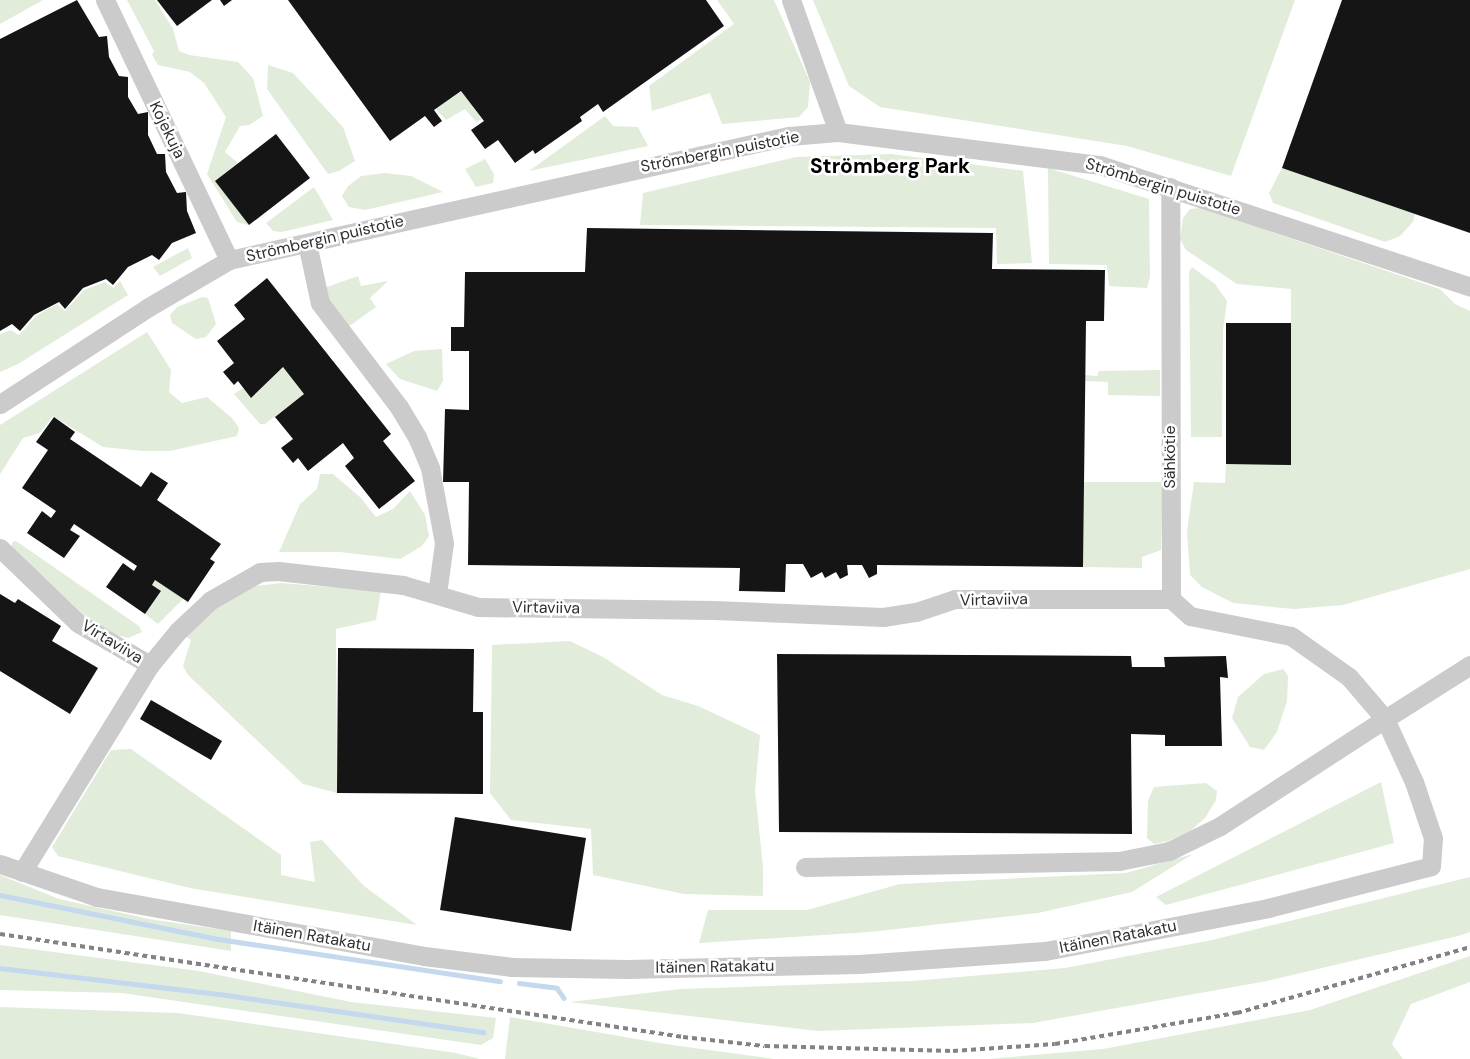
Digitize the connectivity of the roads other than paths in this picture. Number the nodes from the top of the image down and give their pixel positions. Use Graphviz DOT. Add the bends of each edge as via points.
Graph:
graph roads {
  1 [pos="105,0"];
  2 [pos="791,0"];
  3 [pos="838,132"];
  4 [pos="1170,187"];
  5 [pos="307,243"];
  6 [pos="229,260"];
  7 [pos="1470,287"];
  8 [pos="0,404"];
  9 [pos="0,548"];
  10 [pos="437,594"];
  11 [pos="1171,599"];
  12 [pos="150,665"];
  13 [pos="1470,665"];
  14 [pos="1385,719"];
  15 [pos="0,864"];
  16 [pos="805,867"];
  17 [pos="22,872"];
  1 -- 6 [label="street, Kojekuja"];
  2 -- 3 [label="street"];
  3 -- 4 [label="street, Strömbergin puistotie" via="1100,165"];
  3 -- 5 [label="street, Strömbergin puistotie" via="789,136 736,146"];
  4 -- 7 [label="street, Strömbergin puistotie"];
  4 -- 11 [label="street, Sähkötie"];
  5 -- 6 [label="street, Strömbergin puistotie"];
  5 -- 10 [label="street" via="320,303 399,407 430,468 444,543"];
  6 -- 8 [label="street, Strömbergin puistotie" via="147,308"];
  9 -- 12 [label="street, Virtaviiva" via="78,623"];
  10 -- 11 [label="street, Virtaviiva" via="478,607 714,610 883,617 916,612 955,599"];
  10 -- 12 [label="street, Virtaviiva" via="375,580 260,572 211,600 178,631"];
  11 -- 14 [label="street" via="1190,616 1291,636 1349,677"];
  12 -- 17 [label="street"];
  13 -- 14 [label="street"];
  14 -- 16 [label="street" via="1220,826 1169,850 1119,861"];
  14 -- 17 [label="street, Itäinen Ratakatu" via="1414,782 1433,838 1431,866 1268,908 1045,951 859,964 626,970 512,968 424,956 97,897"];
  15 -- 17 [label="street, Itäinen Ratakatu"];
}
